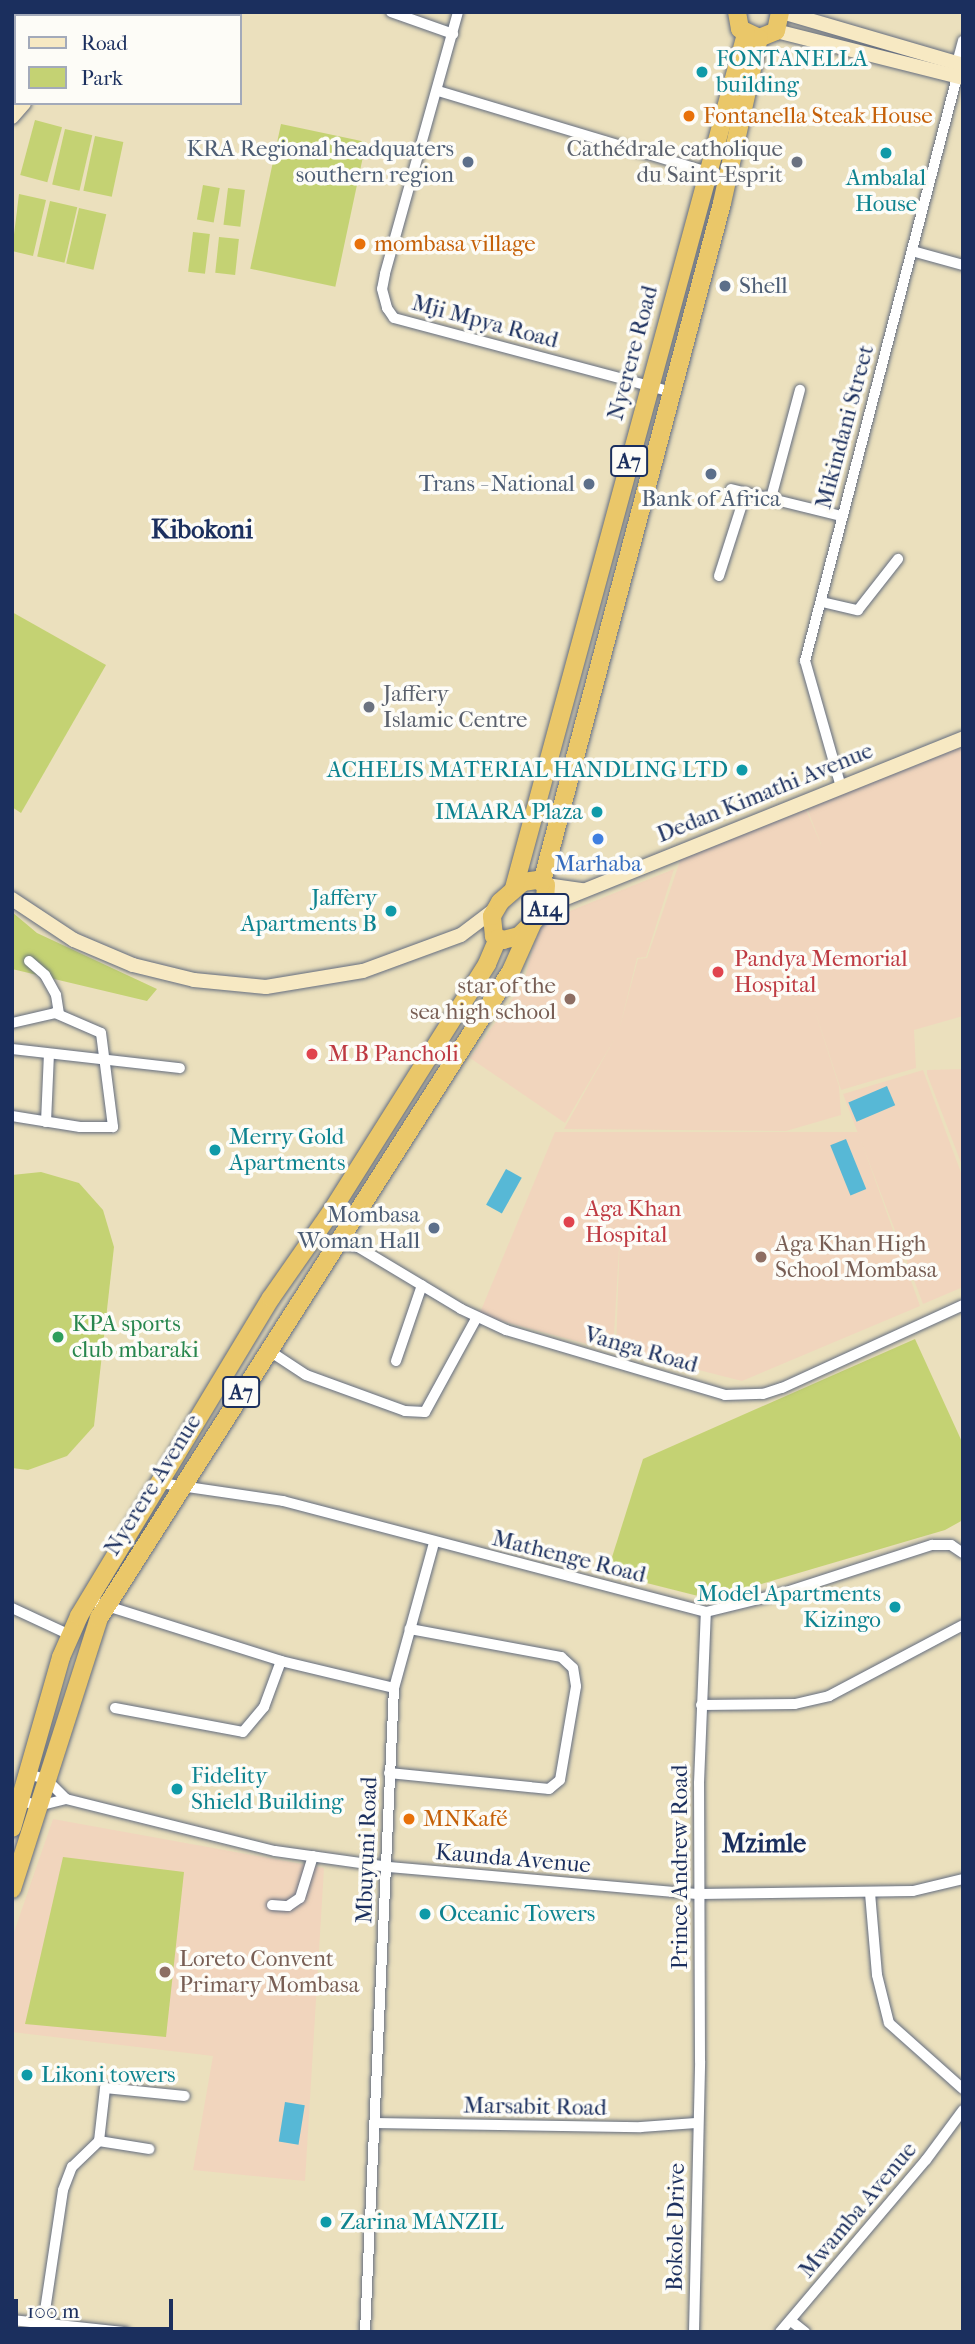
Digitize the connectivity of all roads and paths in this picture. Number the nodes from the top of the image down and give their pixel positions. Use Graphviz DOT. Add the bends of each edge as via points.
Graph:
graph roads {
  1 [pos="391,12"];
  2 [pos="458,12"];
  3 [pos="781,12"];
  4 [pos="733,13"];
  5 [pos="776,31"];
  6 [pos="453,34"];
  7 [pos="752,36"];
  8 [pos="963,41"];
  9 [pos="960,71"];
  10 [pos="438,91"];
  11 [pos="723,146"];
  12 [pos="708,172"];
  13 [pos="701,195"];
  14 [pos="722,203"];
  15 [pos="912,251"];
  16 [pos="963,265"];
  17 [pos="650,386"];
  18 [pos="800,390"];
  19 [pos="672,392"];
  20 [pos="732,489"];
  21 [pos="746,492"];
  22 [pos="771,498"];
  23 [pos="841,516"];
  24 [pos="898,559"];
  25 [pos="719,576"];
  26 [pos="822,602"];
  27 [pos="580,646"];
  28 [pos="603,653"];
  29 [pos="572,674"];
  30 [pos="595,681"];
  31 [pos="963,738"];
  32 [pos="841,786"];
  33 [pos="544,884"];
  34 [pos="514,888"];
  35 [pos="584,890"];
  36 [pos="12,899"];
  37 [pos="547,906"];
  38 [pos="494,910"];
  39 [pos="532,924"];
  40 [pos="461,935"];
  41 [pos="496,937"];
  42 [pos="29,961"];
  43 [pos="59,1014"];
  44 [pos="12,1023"];
  45 [pos="12,1049"];
  46 [pos="49,1054"];
  47 [pos="427,1058"];
  48 [pos="105,1062"];
  49 [pos="180,1068"];
  50 [pos="448,1069"];
  51 [pos="12,1116"];
  52 [pos="46,1122"];
  53 [pos="355,1173"];
  54 [pos="374,1185"];
  55 [pos="331,1212"];
  56 [pos="348,1225"];
  57 [pos="316,1236"];
  58 [pos="334,1244"];
  59 [pos="358,1247"];
  60 [pos="422,1285"];
  61 [pos="271,1298"];
  62 [pos="963,1305"];
  63 [pos="477,1317"];
  64 [pos="268,1350"];
  65 [pos="396,1361"];
  66 [pos="197,1462"];
  67 [pos="160,1483"];
  68 [pos="181,1485"];
  69 [pos="434,1543"];
  70 [pos="963,1553"];
  71 [pos="88,1600"];
  72 [pos="12,1608"];
  73 [pos="105,1608"];
  74 [pos="706,1612"];
  75 [pos="963,1625"];
  76 [pos="410,1629"];
  77 [pos="70,1635"];
  78 [pos="61,1657"];
  79 [pos="281,1661"];
  80 [pos="81,1663"];
  81 [pos="394,1688"];
  82 [pos="701,1705"];
  83 [pos="116,1709"];
  84 [pos="389,1773"];
  85 [pos="28,1774"];
  86 [pos="46,1779"];
  87 [pos="66,1799"];
  88 [pos="20,1800"];
  89 [pos="38,1806"];
  90 [pos="12,1828"];
  91 [pos="313,1856"];
  92 [pos="389,1867"];
  93 [pos="963,1879"];
  94 [pos="12,1889"];
  95 [pos="870,1893"];
  96 [pos="700,1894"];
  97 [pos="272,1905"];
  98 [pos="963,2089"];
  99 [pos="186,2096"];
  100 [pos="963,2110"];
  101 [pos="374,2123"];
  102 [pos="695,2123"];
  103 [pos="99,2141"];
  104 [pos="149,2149"];
  105 [pos="12,2319"];
  106 [pos="791,2320"];
  107 [pos="43,2324"];
  108 [pos="125,2332"];
  109 [pos="365,2332"];
  110 [pos="694,2332"];
  111 [pos="780,2332"];
  112 [pos="805,2332"];
  1 -- 6 [label="street"];
  2 -- 6 [label="street, Mji Mpya Road"];
  3 -- 5 [label="highway"];
  3 -- 9 [label="street"];
  4 -- 7 [label="highway"];
  5 -- 7 [label="highway"];
  5 -- 9 [label="street"];
  6 -- 10 [label="street, Mji Mpya Road"];
  7 -- 11 [label="highway, Nyerere Road / A7"];
  8 -- 9 [label="street, Mikindani Street"];
  9 -- 15 [label="street, Mikindani Street"];
  10 -- 12 [label="street"];
  10 -- 17 [label="street, Mji Mpya Road" via="384,281 387,308 394,318"];
  11 -- 12 [label="highway, Nyerere Road / A7"];
  11 -- 14 [label="highway, Nyerere Road / A7"];
  12 -- 13 [label="highway, Nyerere Road / A7"];
  13 -- 14 [label="highway"];
  13 -- 17 [label="highway, Nyerere Road / A7"];
  14 -- 19 [label="highway, Nyerere Road / A7"];
  15 -- 16 [label="street"];
  15 -- 23 [label="street, Mikindani Street"];
  17 -- 19 [label="street, Mji Mpya Road"];
  17 -- 27 [label="highway, Nyerere Road / A7"];
  18 -- 22 [label="street"];
  19 -- 28 [label="highway, Nyerere Road / A7"];
  20 -- 21 [label="street"];
  21 -- 22 [label="street"];
  21 -- 25 [label="street"];
  22 -- 23 [label="street"];
  23 -- 26 [label="street, Mikindani Street"];
  24 -- 26 [label="street" via="858,610"];
  26 -- 32 [label="street, Mikindani Street" via="805,661"];
  27 -- 28 [label="highway"];
  27 -- 29 [label="highway, Nyerere Road / A7"];
  28 -- 30 [label="highway, Nyerere Road / A7"];
  29 -- 30 [label="highway"];
  29 -- 34 [label="highway, Nyerere Road / A7"];
  30 -- 33 [label="highway, Nyerere Road / A7"];
  31 -- 32 [label="street, Dedan Kimathi Avenue"];
  32 -- 35 [label="street, Dedan Kimathi Avenue"];
  33 -- 34 [label="highway, A14" via="528,880"];
  33 -- 35 [label="street, Dedan Kimathi Avenue"];
  33 -- 37 [label="highway, A14"];
  34 -- 38 [label="highway, A14"];
  35 -- 37 [label="street, Dedan Kimathi Avenue"];
  36 -- 40 [label="street" via="55,929 116,958 168,975 239,986 288,986 347,976"];
  37 -- 39 [label="highway, A14"];
  38 -- 40 [label="street"];
  38 -- 41 [label="highway, A14"];
  39 -- 41 [label="highway, A14" via="510,939"];
  39 -- 50 [label="highway, Nyerere Avenue / A7" via="511,971"];
  40 -- 41 [label="street"];
  41 -- 47 [label="highway, Nyerere Avenue / A7"];
  42 -- 43 [label="street" via="50,985"];
  43 -- 44 [label="street" via="40,1013"];
  43 -- 48 [label="street" via="101,1033"];
  45 -- 46 [label="street"];
  46 -- 48 [label="street"];
  46 -- 52 [label="street"];
  47 -- 50 [label="highway"];
  47 -- 53 [label="highway, Nyerere Avenue / A7"];
  48 -- 49 [label="street"];
  48 -- 52 [label="street" via="113,1128"];
  50 -- 54 [label="highway, Nyerere Avenue / A7"];
  51 -- 52 [label="street"];
  53 -- 54 [label="highway"];
  53 -- 55 [label="highway, Nyerere Avenue / A7"];
  54 -- 56 [label="highway, Nyerere Avenue / A7"];
  55 -- 56 [label="street"];
  55 -- 57 [label="highway, Nyerere Avenue / A7"];
  56 -- 58 [label="highway, Nyerere Avenue / A7"];
  56 -- 59 [label="street"];
  57 -- 58 [label="street, Vanga Road"];
  57 -- 61 [label="highway, Nyerere Avenue / A7"];
  58 -- 59 [label="street, Vanga Road"];
  58 -- 64 [label="highway, Nyerere Avenue / A7"];
  59 -- 60 [label="street, Vanga Road"];
  60 -- 63 [label="street, Vanga Road"];
  60 -- 65 [label="street"];
  61 -- 66 [label="highway"];
  61 -- 67 [label="highway, Nyerere Avenue / A7"];
  62 -- 63 [label="street, Vanga Road" via="782,1388 744,1396 673,1380"];
  63 -- 64 [label="street" via="425,1412 405,1411 306,1375"];
  64 -- 66 [label="highway, Nyerere Avenue / A7"];
  66 -- 68 [label="highway, Nyerere Avenue / A7"];
  67 -- 68 [label="street, Mathenge Road"];
  67 -- 71 [label="highway, Nyerere Avenue / A7"];
  68 -- 69 [label="street, Mathenge Road" via="283,1501"];
  68 -- 73 [label="highway, Nyerere Avenue / A7"];
  69 -- 74 [label="street, Mathenge Road"];
  69 -- 76 [label="street, Mbuyuni Road"];
  70 -- 74 [label="street, Mathenge Road" via="951,1545 932,1545 783,1594"];
  71 -- 73 [label="street"];
  71 -- 77 [label="highway, Nyerere Avenue / A7"];
  72 -- 77 [label="street"];
  73 -- 79 [label="street"];
  73 -- 80 [label="highway, Nyerere Avenue / A7"];
  74 -- 82 [label="street, Prince Andrew Road"];
  75 -- 82 [label="street" via="829,1696 794,1704"];
  76 -- 81 [label="street, Mbuyuni Road"];
  76 -- 84 [label="street" via="561,1657 573,1668 576,1686 560,1780 549,1789"];
  77 -- 78 [label="highway, Nyerere Avenue / A7"];
  78 -- 80 [label="highway"];
  78 -- 85 [label="highway, Nyerere Avenue / A7"];
  79 -- 81 [label="street"];
  79 -- 83 [label="street" via="264,1707 243,1732"];
  80 -- 86 [label="highway, Nyerere Avenue / A7"];
  81 -- 84 [label="street, Mbuyuni Road"];
  82 -- 96 [label="street, Prince Andrew Road"];
  84 -- 92 [label="street, Mbuyuni Road"];
  85 -- 86 [label="street"];
  85 -- 88 [label="highway, Nyerere Avenue / A7"];
  86 -- 87 [label="street"];
  86 -- 89 [label="highway, Nyerere Avenue / A7"];
  87 -- 89 [label="street, Kaunda Avenue"];
  87 -- 91 [label="street, Kaunda Avenue"];
  88 -- 89 [label="street"];
  88 -- 90 [label="highway, Nyerere Avenue / A7"];
  89 -- 94 [label="highway, Nyerere Avenue / A7"];
  91 -- 92 [label="street, Kaunda Avenue"];
  91 -- 97 [label="street" via="300,1898 288,1906"];
  92 -- 96 [label="street, Kaunda Avenue"];
  92 -- 101 [label="street, Mbuyuni Road"];
  93 -- 95 [label="street, Kaunda Avenue" via="939,1888"];
  95 -- 96 [label="street, Kaunda Avenue"];
  95 -- 98 [label="street" via="877,1975 889,2023"];
  96 -- 102 [label="street, Prince Andrew Road"];
  99 -- 103 [label="street" via="105,2088"];
  100 -- 106 [label="street, Mwamba Avenue"];
  101 -- 102 [label="street, Marsabit Road" via="641,2127"];
  101 -- 109 [label="street, Mbuyuni Road"];
  102 -- 110 [label="street, Bokole Drive"];
  103 -- 104 [label="street"];
  103 -- 107 [label="street" via="72,2167 63,2190"];
  105 -- 107 [label="street"];
  106 -- 111 [label="street, Mwamba Avenue"];
  106 -- 112 [label="street"];
  107 -- 108 [label="street"];
}
